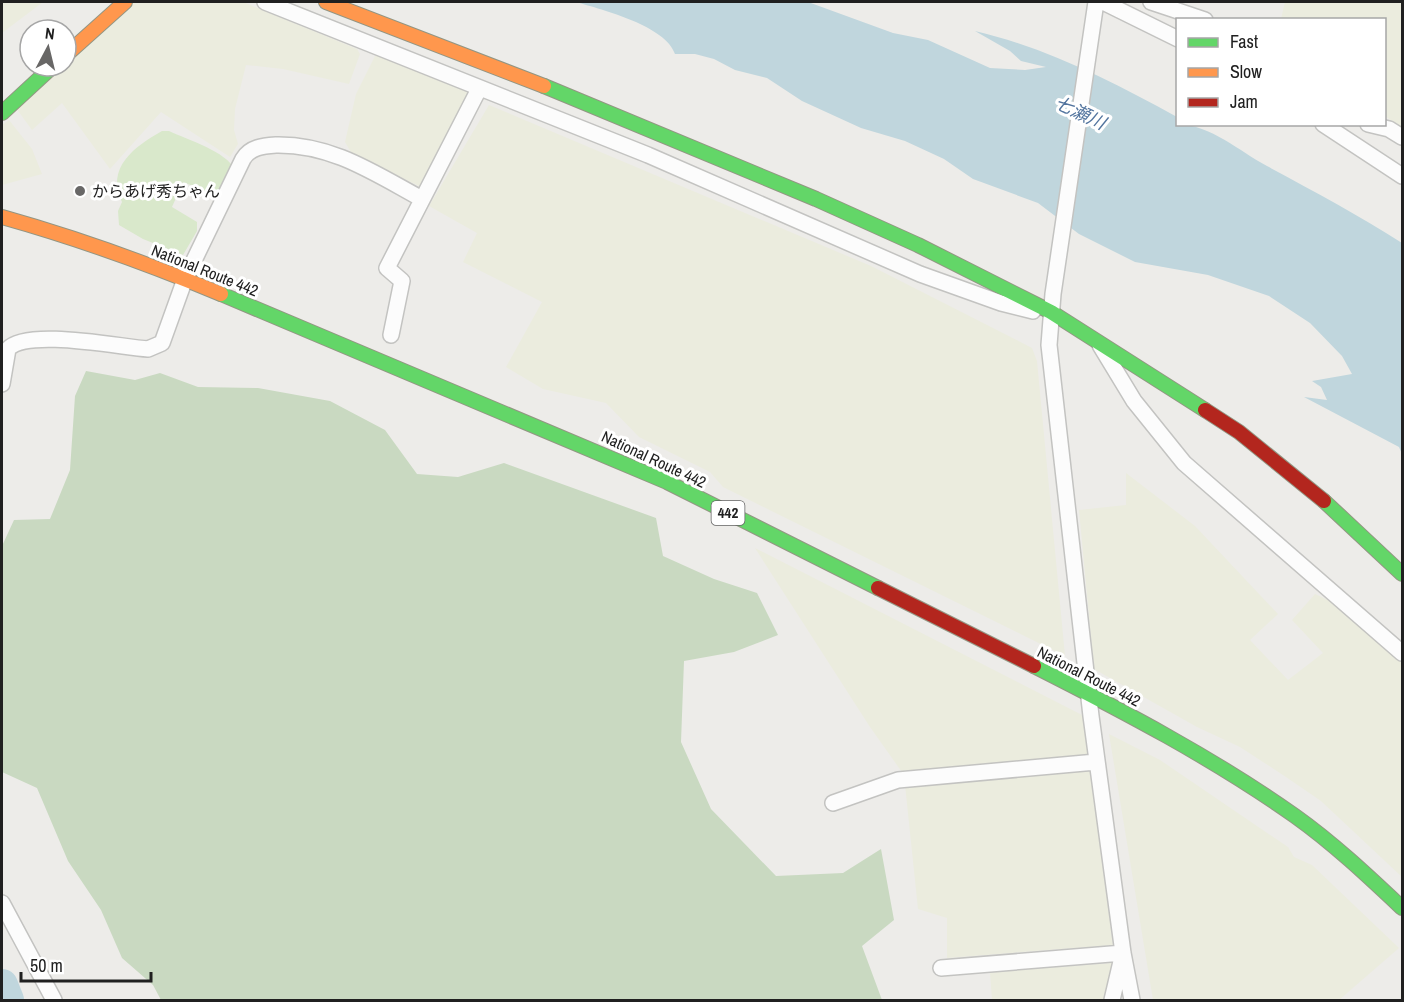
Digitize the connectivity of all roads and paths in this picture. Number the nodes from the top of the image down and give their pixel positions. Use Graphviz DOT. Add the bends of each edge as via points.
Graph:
graph roads {
  1 [pos="124,2"];
  2 [pos="265,2"];
  3 [pos="326,2"];
  4 [pos="1151,2"];
  5 [pos="1098,4"];
  6 [pos="1199,12"];
  7 [pos="1176,38"];
  8 [pos="78,44"];
  9 [pos="40,78"];
  10 [pos="479,88"];
  11 [pos="2,113"];
  12 [pos="1326,126"];
  13 [pos="1376,126"];
  14 [pos="1402,137"];
  15 [pos="1402,176"];
  16 [pos="422,199"];
  17 [pos="2,217"];
  18 [pos="185,279"];
  19 [pos="1051,312"];
  20 [pos="391,335"];
  21 [pos="1098,341"];
  22 [pos="2,384"];
  23 [pos="1402,574"];
  24 [pos="1402,653"];
  25 [pos="1088,693"];
  26 [pos="1096,762"];
  27 [pos="833,802"];
  28 [pos="2,903"];
  29 [pos="1402,908"];
  30 [pos="1123,953"];
  31 [pos="941,968"];
  32 [pos="54,1000"];
  33 [pos="1112,1000"];
  34 [pos="1132,1000"];
  1 -- 8 [label="main road"];
  2 -- 10 [label="street"];
  3 -- 19 [label="main road" via="518,75 816,199"];
  4 -- 6 [label="street"];
  5 -- 7 [label="street"];
  5 -- 19 [label="street"];
  9 -- 11 [label="main road"];
  10 -- 16 [label="street"];
  10 -- 19 [label="street" via="659,160 920,274 1001,303"];
  12 -- 15 [label="street"];
  13 -- 14 [label="street"];
  16 -- 18 [label="street" via="325,150 289,145 250,150"];
  16 -- 20 [label="street" via="387,268 398,276 402,286"];
  17 -- 18 [label="main road, National Route 442 / 442" via="104,248"];
  18 -- 22 [label="street" via="162,343 148,349 54,338 19,342 8,349"];
  18 -- 25 [label="main road, National Route 442 / 442" via="667,483"];
  19 -- 21 [label="main road"];
  19 -- 25 [label="street" via="1050,366"];
  21 -- 23 [label="main road" via="1239,432 1327,503"];
  21 -- 24 [label="street" via="1134,401 1184,463"];
  25 -- 26 [label="street"];
  25 -- 29 [label="main road, National Route 442 / 442" via="1173,739 1285,809 1328,841"];
  26 -- 27 [label="street" via="898,780"];
  26 -- 30 [label="street"];
  28 -- 32 [label="street"];
  30 -- 31 [label="street"];
  30 -- 33 [label="street"];
  30 -- 34 [label="street"];
}
